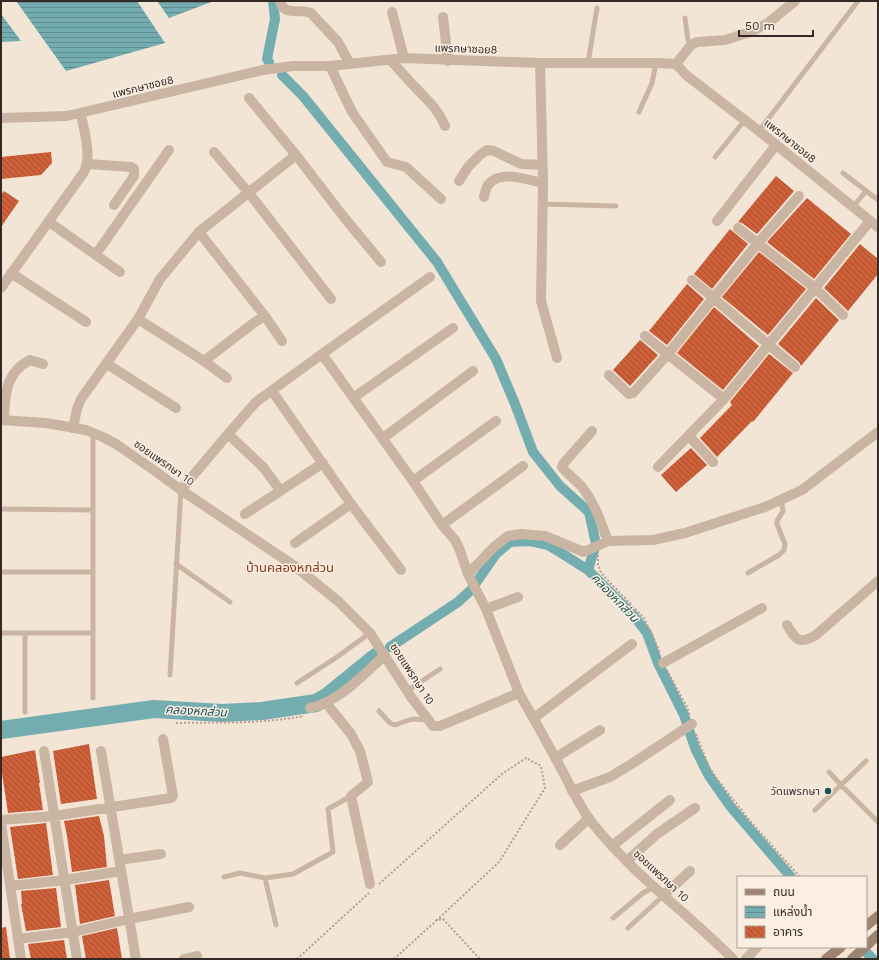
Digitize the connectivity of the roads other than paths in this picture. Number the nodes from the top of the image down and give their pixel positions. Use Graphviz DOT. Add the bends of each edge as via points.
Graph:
graph roads {
  1 [pos="280,1"];
  2 [pos="794,1"];
  3 [pos="858,1"];
  4 [pos="597,8"];
  5 [pos="392,12"];
  6 [pos="443,17"];
  7 [pos="684,18"];
  8 [pos="691,45"];
  9 [pos="404,58"];
  10 [pos="390,60"];
  11 [pos="448,61"];
  12 [pos="540,63"];
  13 [pos="588,63"];
  14 [pos="656,63"];
  15 [pos="350,64"];
  16 [pos="676,64"];
  17 [pos="330,66"];
  18 [pos="249,98"];
  19 [pos="639,112"];
  20 [pos="80,114"];
  21 [pos="1,118"];
  22 [pos="744,120"];
  23 [pos="445,126"];
  24 [pos="759,131"];
  25 [pos="776,145"];
  26 [pos="169,150"];
  27 [pos="214,152"];
  28 [pos="296,155"];
  29 [pos="715,157"];
  30 [pos="88,164"];
  31 [pos="543,165"];
  32 [pos="843,173"];
  33 [pos="459,181"];
  34 [pos="543,183"];
  35 [pos="866,191"];
  36 [pos="249,193"];
  37 [pos="799,196"];
  38 [pos="484,197"];
  39 [pos="441,199"];
  40 [pos="878,200"];
  41 [pos="542,204"];
  42 [pos="114,205"];
  43 [pos="616,206"];
  44 [pos="853,207"];
  45 [pos="49,222"];
  46 [pos="717,222"];
  47 [pos="874,224"];
  48 [pos="738,228"];
  49 [pos="199,232"];
  50 [pos="758,243"];
  51 [pos="96,254"];
  52 [pos="381,262"];
  53 [pos="120,272"];
  54 [pos="11,273"];
  55 [pos="430,277"];
  56 [pos="692,280"];
  57 [pos="1,288"];
  58 [pos="815,288"];
  59 [pos="331,299"];
  60 [pos="713,299"];
  61 [pos="842,315"];
  62 [pos="265,316"];
  63 [pos="138,319"];
  64 [pos="86,322"];
  65 [pos="453,328"];
  66 [pos="645,336"];
  67 [pos="282,341"];
  68 [pos="768,345"];
  69 [pos="322,354"];
  70 [pos="668,354"];
  71 [pos="557,358"];
  72 [pos="204,361"];
  73 [pos="43,364"];
  74 [pos="107,364"];
  75 [pos="795,367"];
  76 [pos="473,371"];
  77 [pos="609,375"];
  78 [pos="228,378"];
  79 [pos="272,391"];
  80 [pos="353,398"];
  81 [pos="724,399"];
  82 [pos="176,408"];
  83 [pos="2,420"];
  84 [pos="496,421"];
  85 [pos="73,428"];
  86 [pos="592,432"];
  87 [pos="878,432"];
  88 [pos="93,433"];
  89 [pos="228,434"];
  90 [pos="689,436"];
  91 [pos="382,438"];
  92 [pos="713,462"];
  93 [pos="323,463"];
  94 [pos="523,466"];
  95 [pos="658,467"];
  96 [pos="413,481"];
  97 [pos="181,490"];
  98 [pos="280,490"];
  99 [pos="782,501"];
  100 [pos="351,504"];
  101 [pos="1,509"];
  102 [pos="93,510"];
  103 [pos="245,514"];
  104 [pos="442,525"];
  105 [pos="294,543"];
  106 [pos="604,543"];
  107 [pos="176,564"];
  108 [pos="401,570"];
  109 [pos="1,572"];
  110 [pos="93,572"];
  111 [pos="748,573"];
  112 [pos="469,576"];
  113 [pos="878,581"];
  114 [pos="518,597"];
  115 [pos="230,602"];
  116 [pos="484,605"];
  117 [pos="762,608"];
  118 [pos="787,625"];
  119 [pos="1,633"];
  120 [pos="25,633"];
  121 [pos="93,633"];
  122 [pos="370,633"];
  123 [pos="632,644"];
  124 [pos="385,655"];
  125 [pos="663,663"];
  126 [pos="440,669"];
  127 [pos="170,675"];
  128 [pos="297,683"];
  129 [pos="408,691"];
  130 [pos="519,693"];
  131 [pos="93,698"];
  132 [pos="326,703"];
  133 [pos="308,711"];
  134 [pos="379,711"];
  135 [pos="25,712"];
  136 [pos="534,718"];
  137 [pos="428,720"];
  138 [pos="692,724"];
  139 [pos="600,730"];
  140 [pos="163,738"];
  141 [pos="44,751"];
  142 [pos="101,751"];
  143 [pos="555,758"];
  144 [pos="866,761"];
  145 [pos="829,772"];
  146 [pos="841,785"];
  147 [pos="572,790"];
  148 [pos="351,796"];
  149 [pos="670,800"];
  150 [pos="110,807"];
  151 [pos="695,808"];
  152 [pos="815,810"];
  153 [pos="54,816"];
  154 [pos="589,818"];
  155 [pos="1,820"];
  156 [pos="878,822"];
  157 [pos="1,824"];
  158 [pos="560,845"];
  159 [pos="612,846"];
  160 [pos="161,854"];
  161 [pos="119,860"];
  162 [pos="627,861"];
  163 [pos="121,871"];
  164 [pos="690,871"];
  165 [pos="224,877"];
  166 [pos="265,878"];
  167 [pos="65,880"];
  168 [pos="10,886"];
  169 [pos="373,887"];
  170 [pos="654,887"];
  171 [pos="664,896"];
  172 [pos="189,908"];
  173 [pos="878,916"];
  174 [pos="614,918"];
  175 [pos="129,919"];
  176 [pos="276,925"];
  177 [pos="867,925"];
  178 [pos="628,928"];
  179 [pos="73,932"];
  180 [pos="18,938"];
  181 [pos="756,948"];
  182 [pos="840,948"];
  183 [pos="864,948"];
  184 [pos="197,956"];
  185 [pos="21,959"];
  186 [pos="77,959"];
  187 [pos="136,959"];
  188 [pos="184,959"];
  189 [pos="733,959"];
  190 [pos="746,959"];
  191 [pos="826,959"];
  192 [pos="852,959"];
  1 -- 15 [label="street" via="281,6 288,11 311,13 338,42"];
  2 -- 8 [label="street" via="753,31 725,40 697,42"];
  3 -- 24 [label="lane"];
  4 -- 13 [label="lane"];
  5 -- 9 [label="street"];
  6 -- 11 [label="street"];
  7 -- 8 [label="lane"];
  8 -- 16 [label="street"];
  9 -- 10 [label="street, แพรกษาซอย8"];
  9 -- 11 [label="street, แพรกษาซอย8"];
  10 -- 15 [label="street, แพรกษาซอย8"];
  10 -- 23 [label="street" via="431,103"];
  11 -- 12 [label="street, แพรกษาซอย8"];
  12 -- 13 [label="street, แพรกษาซอย8"];
  12 -- 31 [label="street"];
  13 -- 14 [label="street, แพรกษาซอย8"];
  14 -- 16 [label="street, แพรกษาซอย8"];
  14 -- 19 [label="lane" via="652,83"];
  15 -- 17 [label="street, แพรกษาซอย8"];
  16 -- 22 [label="street, แพรกษาซอย8" via="686,75"];
  17 -- 20 [label="street, แพรกษาซอย8" via="293,66 263,70"];
  17 -- 39 [label="street" via="352,112 387,162 406,167"];
  18 -- 28 [label="street"];
  20 -- 21 [label="street, แพรกษาซอย8"];
  20 -- 30 [label="street"];
  22 -- 24 [label="street, แพรกษาซอย8"];
  22 -- 29 [label="lane"];
  24 -- 25 [label="street, แพรกษาซอย8"];
  25 -- 44 [label="street, แพรกษาซอย8"];
  25 -- 46 [label="street"];
  26 -- 51 [label="street"];
  27 -- 36 [label="street"];
  28 -- 36 [label="street"];
  28 -- 52 [label="street"];
  30 -- 42 [label="street" via="134,169 134,176"];
  30 -- 45 [label="street"];
  31 -- 33 [label="street" via="521,164 488,150 468,167"];
  31 -- 34 [label="street"];
  32 -- 35 [label="lane"];
  34 -- 38 [label="street" via="505,176 487,186"];
  34 -- 41 [label="street"];
  35 -- 40 [label="lane"];
  35 -- 44 [label="lane"];
  36 -- 49 [label="street"];
  36 -- 59 [label="street"];
  37 -- 50 [label="street"];
  41 -- 43 [label="lane"];
  41 -- 71 [label="street" via="541,300"];
  44 -- 47 [label="street, แพรกษาซอย8"];
  45 -- 51 [label="street"];
  45 -- 54 [label="street"];
  47 -- 58 [label="street"];
  48 -- 50 [label="street"];
  49 -- 62 [label="street"];
  49 -- 63 [label="street" via="160,279"];
  50 -- 58 [label="street"];
  50 -- 60 [label="street"];
  51 -- 53 [label="street"];
  54 -- 57 [label="street"];
  54 -- 64 [label="street"];
  55 -- 69 [label="street"];
  56 -- 60 [label="street"];
  58 -- 61 [label="street"];
  58 -- 68 [label="street"];
  60 -- 68 [label="street"];
  60 -- 70 [label="street"];
  62 -- 67 [label="street"];
  62 -- 72 [label="street"];
  63 -- 72 [label="street"];
  63 -- 74 [label="street"];
  65 -- 80 [label="street"];
  66 -- 70 [label="street"];
  68 -- 75 [label="street"];
  68 -- 81 [label="street"];
  69 -- 79 [label="street"];
  69 -- 80 [label="street"];
  70 -- 77 [label="street" via="632,394"];
  70 -- 81 [label="street"];
  72 -- 78 [label="street"];
  73 -- 83 [label="street" via="30,360 13,373 5,397"];
  74 -- 82 [label="street"];
  74 -- 85 [label="street" via="81,399"];
  76 -- 91 [label="street"];
  79 -- 89 [label="street" via="256,402"];
  79 -- 93 [label="street"];
  80 -- 91 [label="street"];
  81 -- 90 [label="street"];
  83 -- 85 [label="street, ซอยแพรกษา 10"];
  84 -- 96 [label="street"];
  85 -- 88 [label="street, ซอยแพรกษา 10"];
  86 -- 106 [label="street" via="562,468 582,487 592,502 597,511"];
  87 -- 99 [label="street" via="802,490"];
  88 -- 97 [label="street, ซอยแพรกษา 10" via="116,444"];
  88 -- 102 [label="lane"];
  89 -- 97 [label="street"];
  89 -- 98 [label="street" via="263,467"];
  90 -- 92 [label="street"];
  90 -- 95 [label="street"];
  91 -- 96 [label="street"];
  93 -- 98 [label="street"];
  93 -- 100 [label="street"];
  94 -- 104 [label="street"];
  96 -- 104 [label="street"];
  97 -- 107 [label="lane"];
  97 -- 122 [label="street, ซอยแพรกษา 10" via="296,567 340,602"];
  98 -- 103 [label="street"];
  99 -- 106 [label="street" via="685,533 653,540"];
  99 -- 111 [label="lane" via="784,509 777,527 785,544 784,550"];
  100 -- 105 [label="street"];
  100 -- 108 [label="street"];
  101 -- 102 [label="lane"];
  102 -- 110 [label="lane"];
  104 -- 112 [label="street" via="455,540"];
  106 -- 112 [label="street" via="584,552 545,536 508,536 494,547"];
  107 -- 115 [label="lane"];
  107 -- 127 [label="lane"];
  109 -- 110 [label="lane"];
  110 -- 121 [label="lane"];
  112 -- 116 [label="street"];
  113 -- 118 [label="street" via="808,640 795,638"];
  114 -- 116 [label="street"];
  116 -- 130 [label="street"];
  117 -- 125 [label="street"];
  119 -- 120 [label="lane"];
  120 -- 121 [label="lane"];
  120 -- 135 [label="lane"];
  121 -- 131 [label="lane"];
  122 -- 124 [label="street, ซอยแพรกษา 10"];
  122 -- 128 [label="lane"];
  123 -- 136 [label="street"];
  124 -- 129 [label="street, ซอยแพรกษา 10"];
  124 -- 132 [label="street"];
  126 -- 129 [label="lane"];
  129 -- 137 [label="street, ซอยแพรกษา 10"];
  130 -- 136 [label="street, ซอยแพรกษา 10"];
  130 -- 137 [label="street, ซอยแพรกษา 10" via="440,726 433,726"];
  132 -- 133 [label="street"];
  132 -- 148 [label="street" via="351,734 360,751 368,782"];
  134 -- 137 [label="lane" via="395,725 412,719"];
  136 -- 143 [label="street, ซอยแพรกษา 10"];
  138 -- 147 [label="street" via="610,777"];
  139 -- 143 [label="street"];
  140 -- 150 [label="street" via="173,796"];
  141 -- 153 [label="street"];
  142 -- 150 [label="street"];
  143 -- 147 [label="street, ซอยแพรกษา 10"];
  144 -- 146 [label="lane"];
  145 -- 146 [label="lane"];
  146 -- 152 [label="lane"];
  146 -- 156 [label="lane"];
  147 -- 154 [label="street, ซอยแพรกษา 10"];
  148 -- 166 [label="lane" via="328,810 333,852 293,874"];
  148 -- 169 [label="street"];
  149 -- 159 [label="street"];
  150 -- 153 [label="street"];
  150 -- 161 [label="street"];
  151 -- 162 [label="street" via="657,834"];
  153 -- 155 [label="street"];
  153 -- 167 [label="street"];
  154 -- 158 [label="street"];
  154 -- 159 [label="street, ซอยแพรกษา 10"];
  157 -- 168 [label="street"];
  159 -- 162 [label="street, ซอยแพรกษา 10"];
  160 -- 161 [label="street"];
  161 -- 163 [label="street"];
  162 -- 170 [label="street, ซอยแพรกษา 10"];
  163 -- 167 [label="street"];
  163 -- 175 [label="street"];
  164 -- 171 [label="street"];
  165 -- 166 [label="lane" via="240,873"];
  166 -- 176 [label="lane"];
  167 -- 168 [label="street"];
  167 -- 179 [label="street"];
  168 -- 180 [label="street"];
  170 -- 171 [label="street, ซอยแพรกษา 10"];
  170 -- 174 [label="lane"];
  171 -- 178 [label="lane"];
  171 -- 189 [label="street, ซอยแพรกษา 10"];
  172 -- 175 [label="street"];
  173 -- 177 [label="main road"];
  175 -- 179 [label="street"];
  175 -- 187 [label="street"];
  179 -- 180 [label="street"];
  179 -- 186 [label="street"];
  180 -- 185 [label="street"];
  181 -- 190 [label="street"];
  182 -- 191 [label="main road"];
  183 -- 192 [label="main road"];
  184 -- 188 [label="street"];
}
